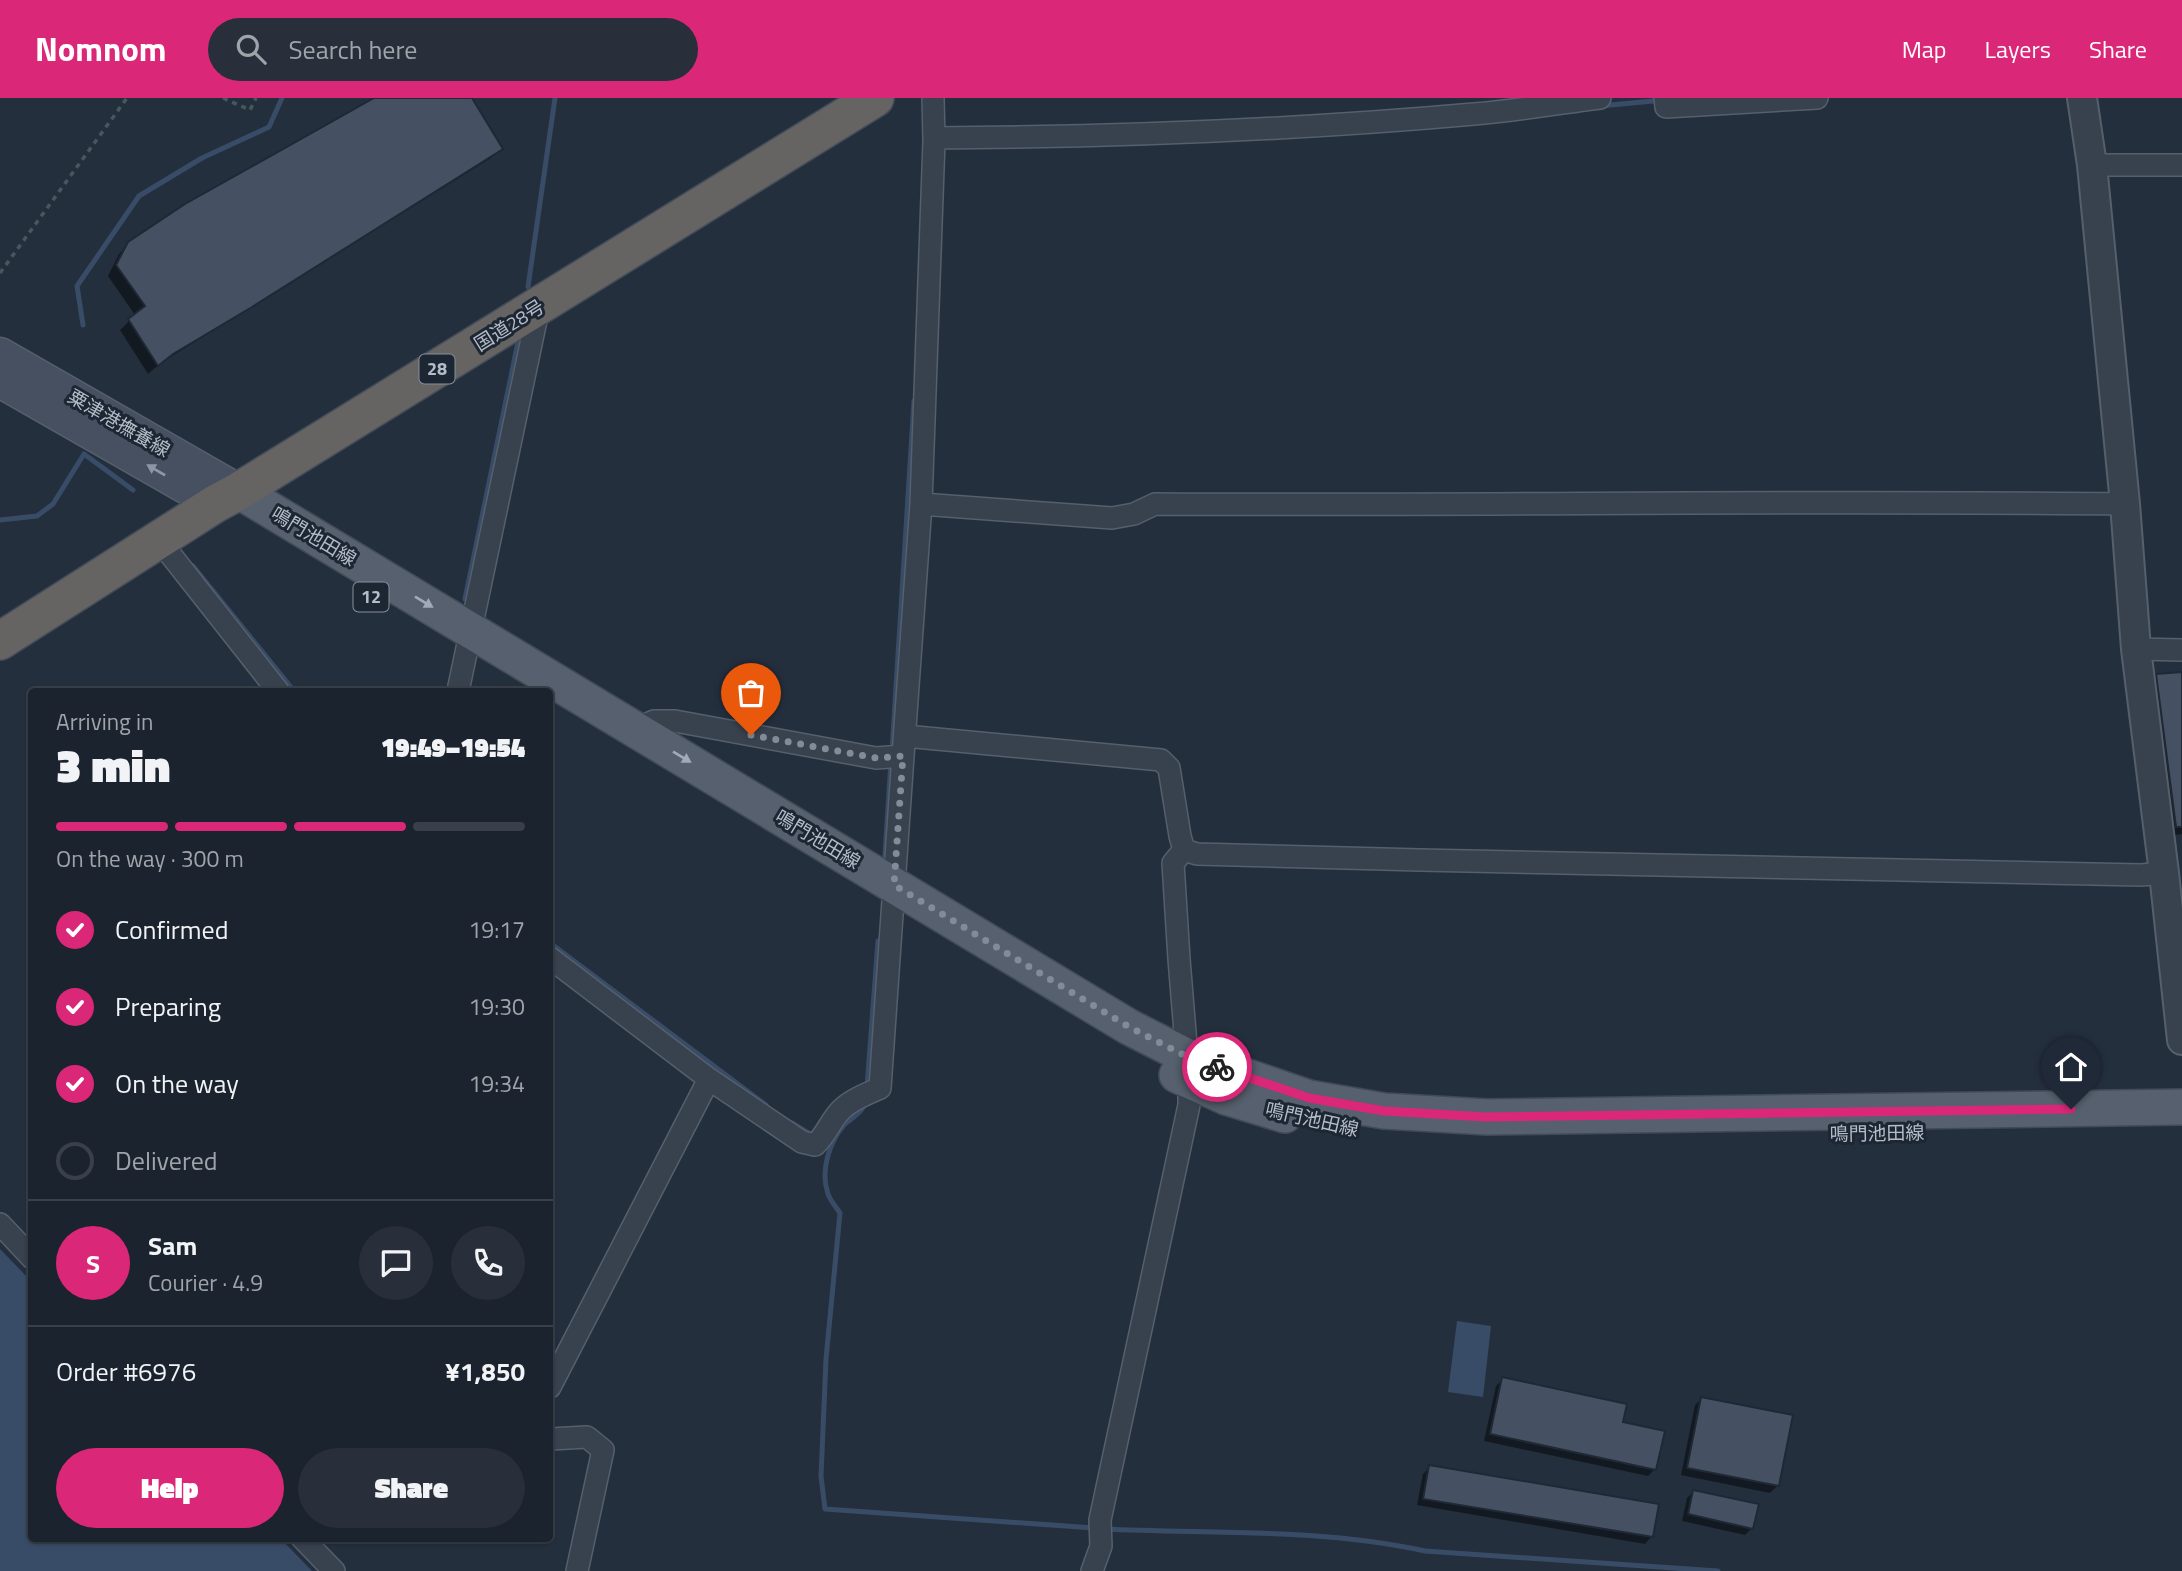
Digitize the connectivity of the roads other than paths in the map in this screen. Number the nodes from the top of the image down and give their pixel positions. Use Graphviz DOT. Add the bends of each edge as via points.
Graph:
graph roads {
  1 [pos="875,98"];
  2 [pos="933,98"];
  3 [pos="1600,98"];
  4 [pos="1817,98"];
  5 [pos="2082,98"];
  6 [pos="1666,101"];
  7 [pos="934,145"];
  8 [pos="2092,165"];
  9 [pos="2182,165"];
  10 [pos="539,306"];
  11 [pos="0,354"];
  12 [pos="0,381"];
  13 [pos="227,498"];
  14 [pos="921,504"];
  15 [pos="2125,504"];
  16 [pos="159,540"];
  17 [pos="0,641"];
  18 [pos="468,642"];
  19 [pos="2136,649"];
  20 [pos="2182,650"];
  21 [pos="276,688"];
  22 [pos="459,688"];
  23 [pos="524,688"];
  24 [pos="553,706"];
  25 [pos="636,729"];
  26 [pos="895,752"];
  27 [pos="1184,850"];
  28 [pos="2164,873"];
  29 [pos="893,897"];
  30 [pos="553,960"];
  31 [pos="2182,1040"];
  32 [pos="1188,1069"];
  33 [pos="709,1079"];
  34 [pos="2182,1107"];
  35 [pos="2182,1128"];
  36 [pos="0,1224"];
  37 [pos="28,1254"];
  38 [pos="553,1381"];
  39 [pos="553,1439"];
  40 [pos="306,1542"];
  41 [pos="334,1571"];
  42 [pos="577,1571"];
  43 [pos="1092,1571"];
  1 -- 10 [label="highway, 国道28号 / 28"];
  2 -- 7 [label="street"];
  3 -- 7 [label="street" via="1475,114 1250,130"];
  4 -- 6 [label="street" via="1666,107"];
  5 -- 8 [label="street"];
  7 -- 14 [label="street"];
  8 -- 9 [label="street"];
  8 -- 15 [label="street"];
  10 -- 13 [label="highway, 国道28号 / 28"];
  10 -- 18 [label="street"];
  11 -- 13 [label="main road, 粟津港撫養線"];
  13 -- 12 [label="main road, 粟津港撫養線, one-way"];
  13 -- 16 [label="highway, 国道28号 / 28"];
  13 -- 18 [label="main road, 鳴門池田線 / 12"];
  14 -- 15 [label="street" via="1112,518 1155,504"];
  14 -- 26 [label="street"];
  15 -- 19 [label="street"];
  16 -- 17 [label="highway, 国道28号 / 28"];
  16 -- 21 [label="street"];
  18 -- 22 [label="street"];
  18 -- 23 [label="main road, 鳴門池田線 / 12"];
  18 -- 25 [label="main road, 鳴門池田線 / 12"];
  19 -- 20 [label="street"];
  19 -- 28 [label="street"];
  24 -- 29 [label="main road, 鳴門池田線 / 12"];
  25 -- 26 [label="street" via="654,721 675,721"];
  25 -- 29 [label="main road, 鳴門池田線 / 12, one-way"];
  26 -- 27 [label="street" via="1161,760 1169,768"];
  26 -- 29 [label="street"];
  27 -- 28 [label="street" via="1420,860"];
  27 -- 32 [label="street" via="1173,863"];
  28 -- 31 [label="street"];
  29 -- 32 [label="main road, 鳴門池田線 / 12" via="1129,1027"];
  29 -- 33 [label="street" via="880,1088 841,1110 815,1145 802,1142"];
  30 -- 33 [label="street"];
  32 -- 34 [label="main road, 鳴門池田線 / 12" via="1384,1111 1486,1117"];
  32 -- 35 [label="main road, 鳴門池田線 / 12" via="1226,1097 1302,1120 1383,1134 1483,1139"];
  32 -- 43 [label="street" via="1189,1105 1100,1520 1101,1546"];
  33 -- 38 [label="street"];
  36 -- 37 [label="street"];
  39 -- 42 [label="street" via="587,1437 603,1450"];
  40 -- 41 [label="street"];
}
